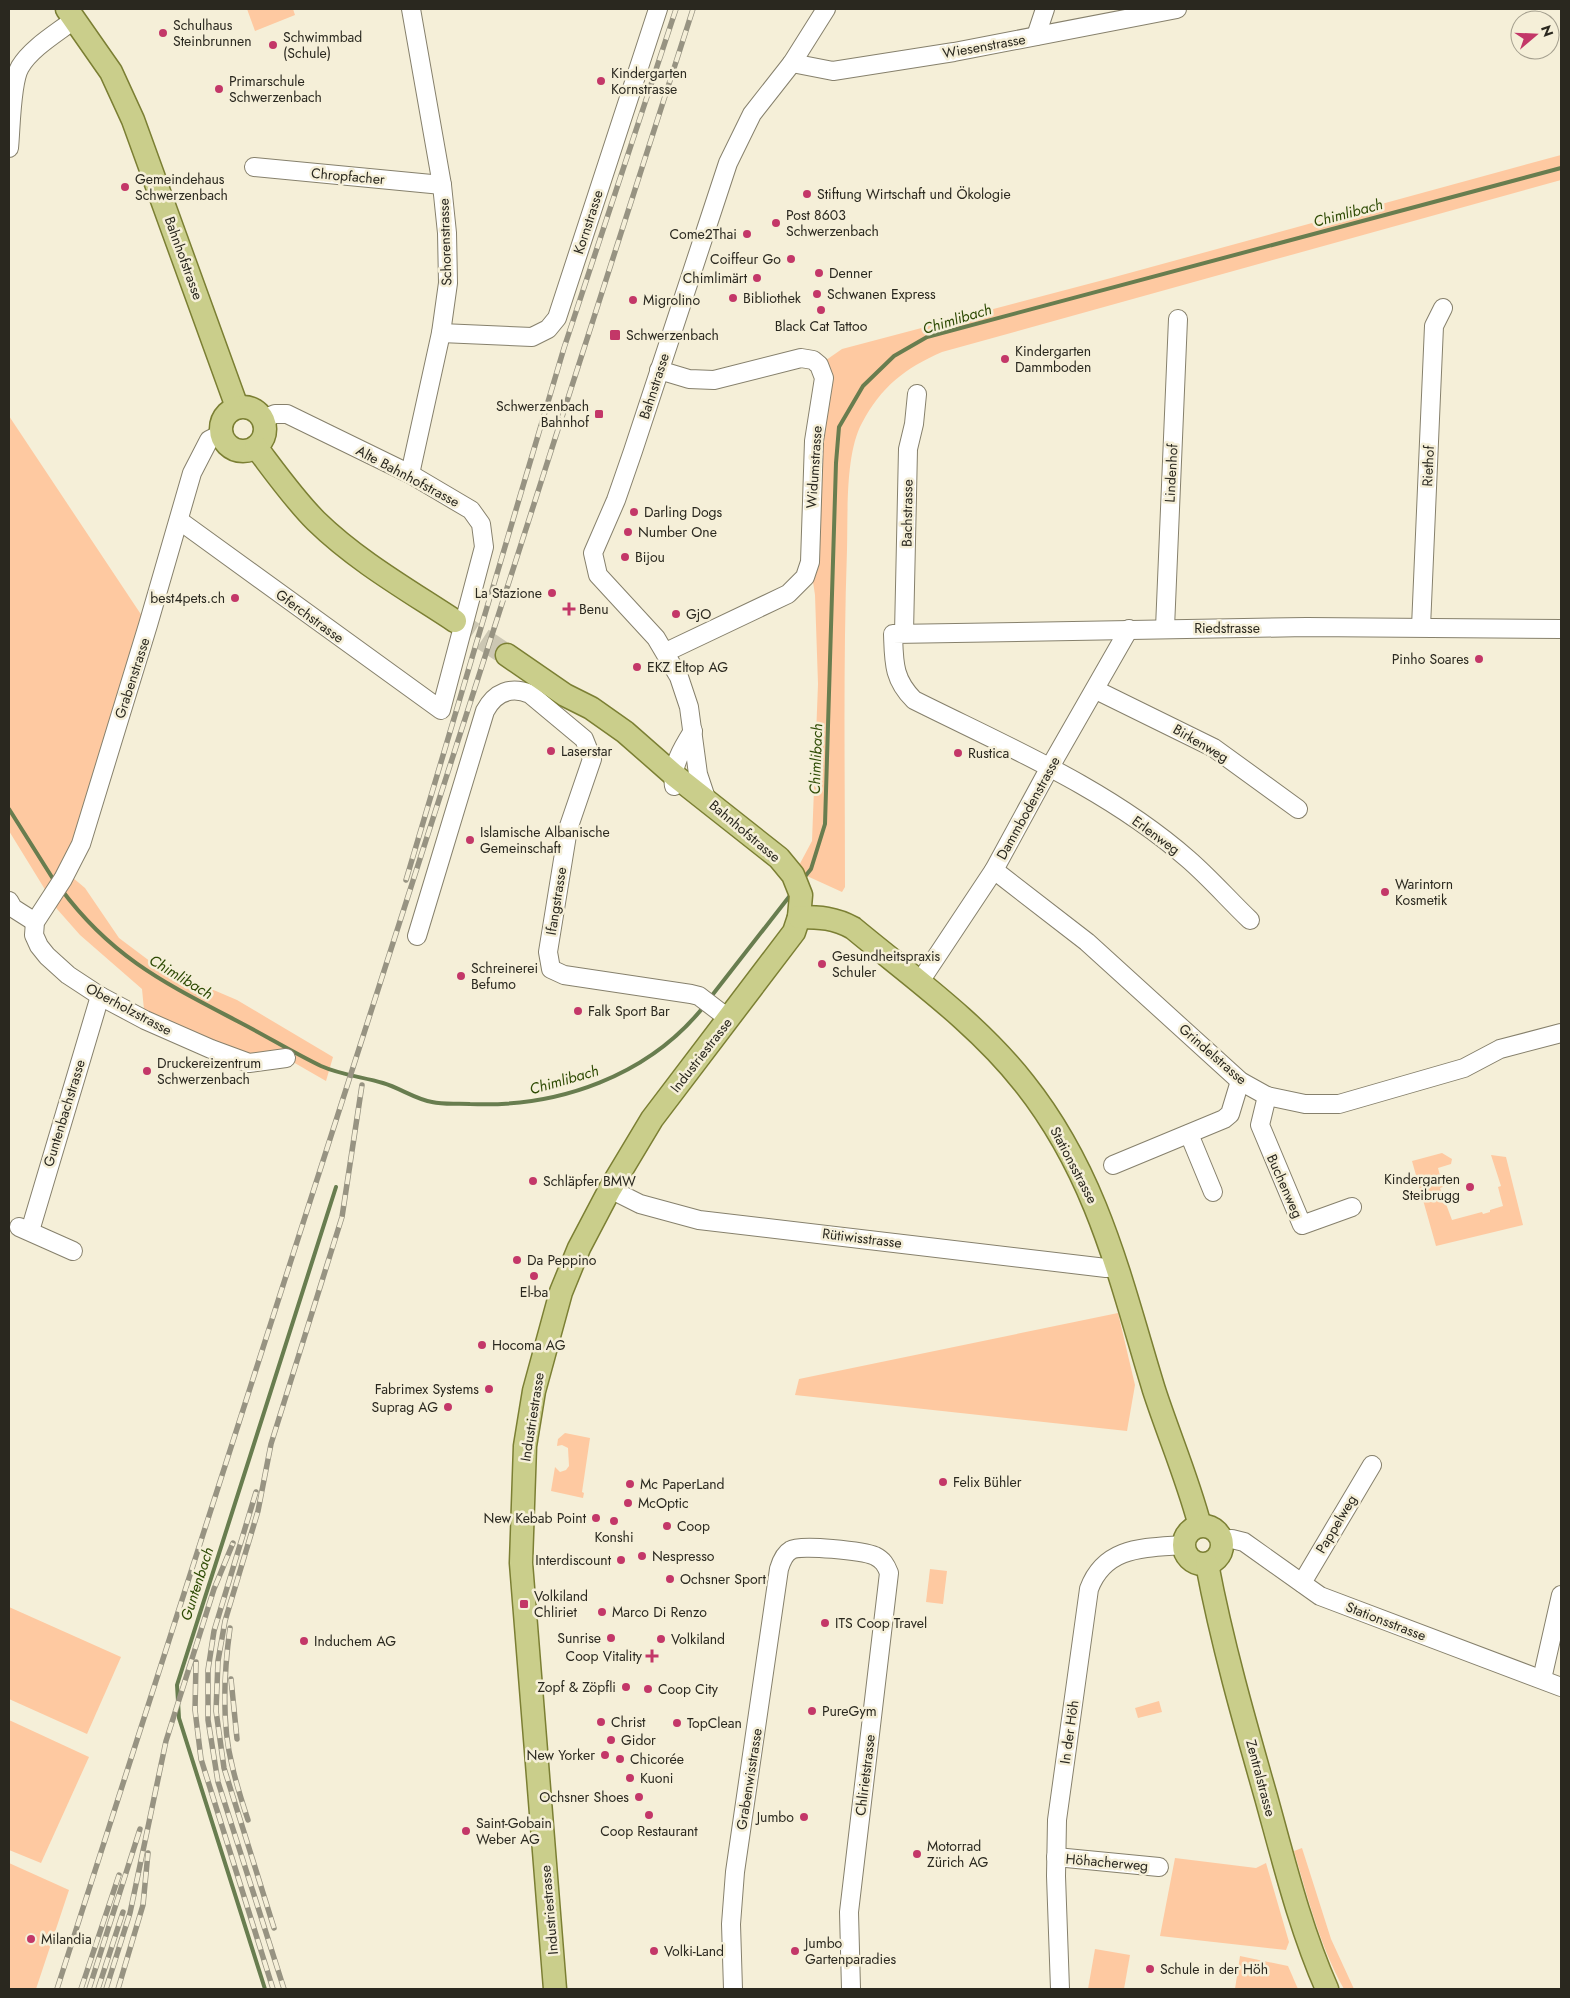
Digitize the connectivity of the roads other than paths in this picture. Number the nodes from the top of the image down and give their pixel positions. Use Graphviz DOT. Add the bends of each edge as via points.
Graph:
graph roads {
  1 [pos="411,9"];
  2 [pos="658,9"];
  3 [pos="826,9"];
  4 [pos="1045,9"];
  5 [pos="1177,10"];
  6 [pos="71,14"];
  7 [pos="1036,36"];
  8 [pos="792,63"];
  9 [pos="9,148"];
  10 [pos="254,167"];
  11 [pos="442,185"];
  12 [pos="1443,308"];
  13 [pos="1178,319"];
  14 [pos="441,333"];
  15 [pos="659,370"];
  16 [pos="917,394"];
  17 [pos="238,407"];
  18 [pos="263,419"];
  19 [pos="221,434"];
  20 [pos="256,447"];
  21 [pos="410,474"];
  22 [pos="180,521"];
  23 [pos="455,621"];
  24 [pos="1421,627"];
  25 [pos="1165,628"];
  26 [pos="1129,629"];
  27 [pos="1561,629"];
  28 [pos="898,634"];
  29 [pos="666,652"];
  30 [pos="507,655"];
  31 [pos="1096,690"];
  32 [pos="565,695"];
  33 [pos="441,710"];
  34 [pos="646,750"];
  35 [pos="689,753"];
  36 [pos="1050,767"];
  37 [pos="669,780"];
  38 [pos="706,798"];
  39 [pos="1298,809"];
  40 [pos="994,870"];
  41 [pos="794,896"];
  42 [pos="9,901"];
  43 [pos="1250,920"];
  44 [pos="35,922"];
  45 [pos="417,936"];
  46 [pos="919,983"];
  47 [pos="100,996"];
  48 [pos="723,1014"];
  49 [pos="1561,1033"];
  50 [pos="286,1058"];
  51 [pos="1240,1081"];
  52 [pos="1267,1096"];
  53 [pos="1189,1134"];
  54 [pos="1113,1165"];
  55 [pos="610,1189"];
  56 [pos="1213,1192"];
  57 [pos="1352,1208"];
  58 [pos="73,1251"];
  59 [pos="1118,1266"];
  60 [pos="1372,1465"];
  61 [pos="1200,1526"];
  62 [pos="1222,1540"];
  63 [pos="1184,1545"];
  64 [pos="1207,1564"];
  65 [pos="779,1569"];
  66 [pos="1302,1584"];
  67 [pos="1561,1595"];
  68 [pos="1542,1679"];
  69 [pos="1561,1687"];
  70 [pos="1056,1857"];
  71 [pos="1159,1867"];
  72 [pos="555,1989"];
  73 [pos="733,1989"];
  74 [pos="851,1989"];
  75 [pos="1060,1989"];
  76 [pos="1327,1989"];
  1 -- 11 [label="street, Schorenstrasse"];
  2 -- 14 [label="street, Kornstrasse" via="557,318 548,329 532,337"];
  3 -- 8 [label="street, Bahnstrasse"];
  4 -- 7 [label="street"];
  5 -- 7 [label="street, Wiesenstrasse"];
  6 -- 9 [label="street" via="18,70"];
  6 -- 17 [label="main road, Bahnhofstrasse" via="111,72 133,120"];
  7 -- 8 [label="street, Wiesenstrasse" via="833,71"];
  8 -- 15 [label="street, Bahnstrasse" via="752,114 728,163"];
  10 -- 11 [label="street, Chropfacher"];
  11 -- 14 [label="street, Schorenstrasse" via="448,283"];
  12 -- 24 [label="street, Riethof" via="1434,326"];
  13 -- 25 [label="street, Lindenhof"];
  14 -- 21 [label="street, Schorenstrasse"];
  15 -- 29 [label="street, Bahnstrasse" via="616,500 593,553 598,575"];
  15 -- 29 [label="street, Widumstrasse" via="689,379 714,380 801,358 819,365 824,378 814,442 810,562 806,577 788,594"];
  16 -- 28 [label="street, Bachstrasse" via="908,449"];
  17 -- 18 [label="main road" via="255,410"];
  17 -- 19 [label="main road" via="225,414"];
  18 -- 20 [label="main road" via="264,437"];
  18 -- 21 [label="street, Alte Bahnhofstrasse" via="287,414"];
  19 -- 20 [label="main road" via="227,445 238,451"];
  19 -- 22 [label="street, Grabenstrasse" via="209,440 200,455"];
  20 -- 23 [label="main road" via="302,506 338,541"];
  21 -- 33 [label="street, Alte Bahnhofstrasse" via="470,510 481,524 484,547"];
  22 -- 33 [label="street, Gferchstrasse"];
  22 -- 44 [label="street, Grabenstrasse" via="81,844"];
  24 -- 25 [label="street, Riedstrasse"];
  24 -- 27 [label="street, Riedstrasse"];
  25 -- 26 [label="street, Riedstrasse"];
  26 -- 28 [label="street, Riedstrasse"];
  26 -- 31 [label="street, Dammbodenstrasse"];
  28 -- 36 [label="street, Bachstrasse" via="894,668 903,689 914,700"];
  29 -- 35 [label="street, Bahnstrasse" via="683,686 693,731"];
  30 -- 32 [label="main road, Bahnhofstrasse"];
  31 -- 36 [label="street, Dammbodenstrasse"];
  31 -- 39 [label="street, Birkenweg" via="1214,748"];
  32 -- 34 [label="main road, Bahnhofstrasse" via="591,708"];
  32 -- 37 [label="main road, Bahnhofstrasse" via="585,716"];
  34 -- 35 [label="street"];
  34 -- 37 [label="main road, Bahnhofstrasse"];
  35 -- 37 [label="street" via="691,766"];
  35 -- 38 [label="street, Bahnstrasse"];
  36 -- 40 [label="street, Dammbodenstrasse"];
  36 -- 43 [label="street, Erlenweg" via="1116,806 1188,859"];
  37 -- 38 [label="main road, Bahnhofstrasse"];
  37 -- 41 [label="main road, Bahnhofstrasse" via="761,861"];
  38 -- 41 [label="main road, Bahnhofstrasse" via="779,858"];
  40 -- 46 [label="street, Dammbodenstrasse"];
  40 -- 51 [label="street, Grindelstrasse" via="1087,942"];
  41 -- 46 [label="main road, Stationsstrasse" via="823,917 853,928"];
  41 -- 48 [label="main road, Industriestrasse" via="790,938"];
  42 -- 44 [label="street" via="13,908"];
  44 -- 47 [label="street, Oberholzstrasse" via="34,935 47,956 68,975"];
  45 -- 48 [label="street, Ifangstrasse" via="485,710 496,696 513,690 522,691 530,694 584,739 592,759 568,829 548,952 551,969 564,975 699,996"];
  46 -- 59 [label="main road, Stationsstrasse" via="985,1039 1024,1082 1084,1178"];
  47 -- 50 [label="street, Oberholzstrasse" via="145,1020 249,1063"];
  47 -- 58 [label="street, Guntenbachstrasse" via="24,1229"];
  48 -- 55 [label="main road, Industriestrasse"];
  49 -- 52 [label="street, Grindelstrasse" via="1500,1049 1464,1068 1339,1104 1305,1104"];
  51 -- 52 [label="street, Grindelstrasse"];
  51 -- 53 [label="street" via="1230,1114"];
  52 -- 57 [label="street, Buchenweg" via="1260,1126 1302,1225"];
  53 -- 54 [label="street"];
  53 -- 56 [label="street"];
  55 -- 59 [label="street, Rütiwisstrasse" via="640,1204 698,1220 1106,1268"];
  55 -- 72 [label="main road, Industriestrasse" via="561,1292 542,1355 526,1446 521,1504 521,1563"];
  59 -- 61 [label="main road, Stationsstrasse"];
  60 -- 66 [label="street, Pappelweg"];
  61 -- 62 [label="main road" via="1216,1531"];
  61 -- 63 [label="main road" via="1187,1534"];
  62 -- 64 [label="main road" via="1219,1555"];
  62 -- 66 [label="street, Stationsstrasse" via="1244,1542"];
  63 -- 64 [label="main road" via="1188,1558"];
  63 -- 70 [label="street, In der Höh" via="1125,1553 1099,1568 1094,1577 1087,1600 1064,1765"];
  64 -- 76 [label="main road, Zentralstrasse" via="1218,1618 1277,1839 1312,1956"];
  65 -- 73 [label="street, Grabenwisstrasse" via="736,1865 731,1924"];
  65 -- 74 [label="street, Chlirietstrasse" via="790,1550 804,1547 868,1553 884,1561 889,1573 849,1912"];
  66 -- 68 [label="street, Stationsstrasse" via="1320,1596"];
  67 -- 68 [label="street"];
  68 -- 69 [label="street, Stationsstrasse"];
  70 -- 71 [label="street, Höhacherweg"];
  70 -- 75 [label="street, In der Höh"];
}
